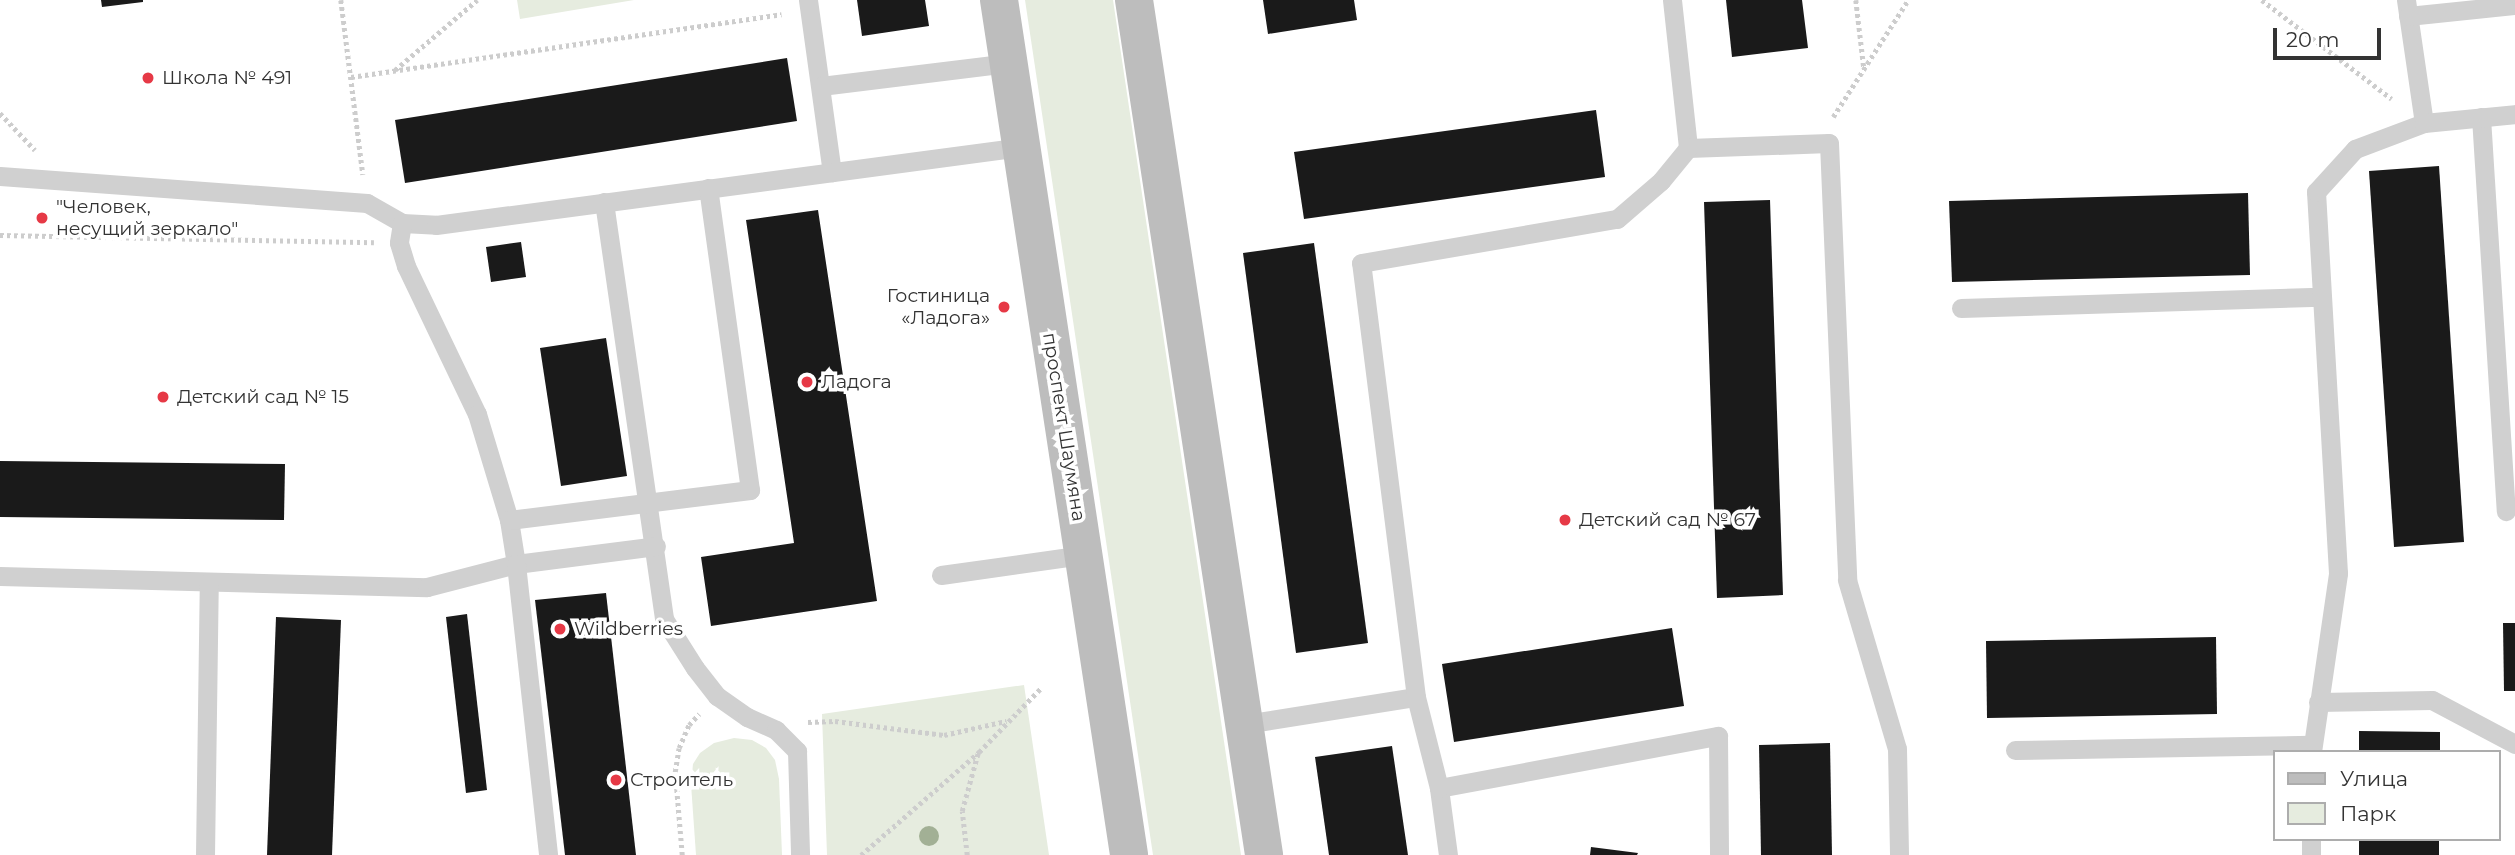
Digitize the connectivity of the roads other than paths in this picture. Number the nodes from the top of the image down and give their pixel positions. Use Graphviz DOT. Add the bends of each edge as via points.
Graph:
graph roads {
  1 [pos="999,0"];
  2 [pos="1135,0"];
  3 [pos="1672,0"];
  4 [pos="809,5"];
  5 [pos="2515,5"];
  6 [pos="2407,8"];
  7 [pos="1009,63"];
  8 [pos="821,86"];
  9 [pos="2515,114"];
  10 [pos="2481,117"];
  11 [pos="2424,122"];
  12 [pos="1021,147"];
  13 [pos="1688,148"];
  14 [pos="832,172"];
  15 [pos="0,176"];
  16 [pos="708,188"];
  17 [pos="604,202"];
  18 [pos="400,233"];
  19 [pos="2320,297"];
  20 [pos="1961,308"];
  21 [pos="2508,421"];
  22 [pos="649,504"];
  23 [pos="2507,512"];
  24 [pos="509,520"];
  25 [pos="656,546"];
  26 [pos="1084,555"];
  27 [pos="516,564"];
  28 [pos="940,575"];
  29 [pos="0,576"];
  30 [pos="209,582"];
  31 [pos="1416,697"];
  32 [pos="2318,702"];
  33 [pos="1245,724"];
  34 [pos="2515,744"];
  35 [pos="2312,748"];
  36 [pos="2015,750"];
  37 [pos="1439,788"];
  38 [pos="205,855"];
  39 [pos="548,855"];
  40 [pos="800,855"];
  41 [pos="1129,855"];
  42 [pos="1264,855"];
  43 [pos="1448,855"];
  44 [pos="1719,855"];
  45 [pos="1899,855"];
  1 -- 7 [label="street, проспект Шаумяна"];
  2 -- 33 [label="street"];
  3 -- 13 [label="lane"];
  4 -- 8 [label="lane"];
  5 -- 6 [label="lane"];
  6 -- 11 [label="lane"];
  7 -- 8 [label="lane"];
  7 -- 12 [label="street, проспект Шаумяна"];
  8 -- 14 [label="lane"];
  9 -- 10 [label="lane"];
  10 -- 11 [label="lane"];
  10 -- 21 [label="lane"];
  11 -- 19 [label="lane" via="2355,149 2316,192"];
  12 -- 14 [label="lane"];
  12 -- 26 [label="street, проспект Шаумяна"];
  13 -- 31 [label="lane" via="1661,181 1618,219 1361,263"];
  13 -- 45 [label="lane" via="1829,143 1847,580 1897,749"];
  14 -- 16 [label="lane"];
  15 -- 18 [label="lane" via="367,203"];
  16 -- 17 [label="lane"];
  16 -- 22 [label="lane" via="750,490"];
  17 -- 18 [label="lane"];
  17 -- 22 [label="lane"];
  18 -- 24 [label="lane" via="406,266 477,414"];
  19 -- 20 [label="lane"];
  19 -- 32 [label="lane" via="2338,573"];
  21 -- 23 [label="lane"];
  22 -- 24 [label="lane"];
  22 -- 25 [label="lane"];
  24 -- 27 [label="lane"];
  25 -- 27 [label="lane"];
  25 -- 40 [label="lane" via="664,619 695,668 717,696 776,730 797,751"];
  26 -- 28 [label="lane"];
  26 -- 41 [label="street, проспект Шаумяна"];
  27 -- 30 [label="lane" via="427,587"];
  27 -- 39 [label="lane"];
  29 -- 30 [label="lane"];
  30 -- 38 [label="lane"];
  31 -- 33 [label="lane"];
  31 -- 37 [label="lane"];
  32 -- 34 [label="lane" via="2432,700"];
  32 -- 35 [label="lane"];
  33 -- 42 [label="street"];
  35 -- 36 [label="lane"];
  37 -- 43 [label="lane"];
  37 -- 44 [label="lane" via="1718,736"];
}
